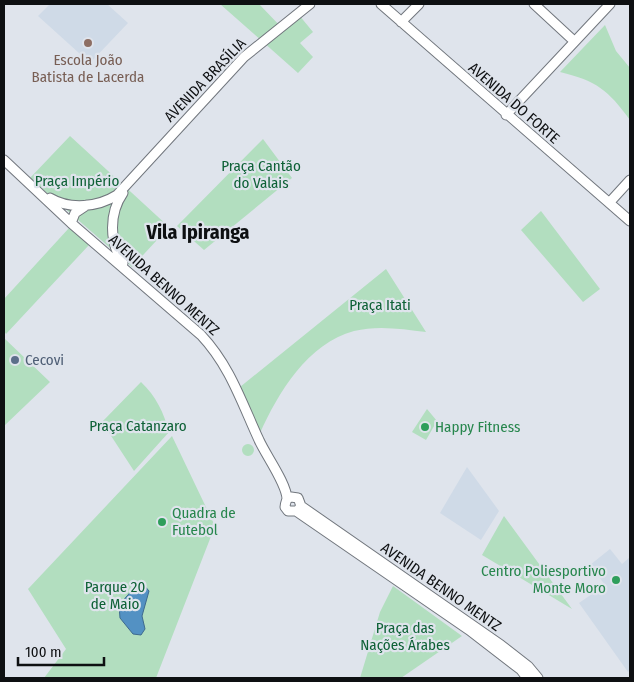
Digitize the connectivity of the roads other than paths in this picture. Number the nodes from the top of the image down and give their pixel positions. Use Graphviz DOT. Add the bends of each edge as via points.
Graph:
graph roads {
  1 [pos="310,4"];
  2 [pos="381,4"];
  3 [pos="419,4"];
  4 [pos="534,4"];
  5 [pos="610,4"];
  6 [pos="401,22"];
  7 [pos="574,40"];
  8 [pos="506,115"];
  9 [pos="4,160"];
  10 [pos="630,180"];
  11 [pos="128,184"];
  12 [pos="41,193"];
  13 [pos="100,203"];
  14 [pos="608,203"];
  15 [pos="87,205"];
  16 [pos="112,218"];
  17 [pos="630,221"];
  18 [pos="72,223"];
  19 [pos="112,229"];
  20 [pos="95,242"];
  21 [pos="132,274"];
  22 [pos="290,498"];
  23 [pos="298,508"];
  24 [pos="527,678"];
  25 [pos="538,678"];
  1 -- 11 [label="street, AVENIDA BRASÍLIA" via="244,57"];
  2 -- 6 [label="street, AVENIDA DO FORTE"];
  3 -- 6 [label="street"];
  4 -- 7 [label="street"];
  5 -- 7 [label="street"];
  6 -- 8 [label="street, AVENIDA DO FORTE"];
  7 -- 8 [label="street"];
  8 -- 14 [label="street, AVENIDA DO FORTE"];
  9 -- 12 [label="street, AVENIDA BENNO MENTZ"];
  10 -- 14 [label="street"];
  11 -- 13 [label="street, AVENIDA BRASÍLIA" via="117,195"];
  11 -- 16 [label="street, AVENIDA BRASÍLIA"];
  12 -- 15 [label="street, AVENIDA BRASÍLIA" via="62,203"];
  12 -- 18 [label="street, AVENIDA BENNO MENTZ"];
  13 -- 15 [label="street, AVENIDA BRASÍLIA"];
  13 -- 16 [label="street" via="109,208"];
  14 -- 17 [label="street, AVENIDA DO FORTE"];
  15 -- 18 [label="street" via="75,213"];
  16 -- 19 [label="street, AVENIDA BRASÍLIA"];
  18 -- 20 [label="street, AVENIDA BENNO MENTZ"];
  19 -- 20 [label="street" via="106,239"];
  19 -- 21 [label="street, AVENIDA BRASÍLIA" via="118,255"];
  20 -- 21 [label="street, AVENIDA BENNO MENTZ"];
  21 -- 22 [label="street, AVENIDA BENNO MENTZ" via="217,352"];
  22 -- 23 [label="street" via="300,500"];
  22 -- 23 [label="street" via="286,509"];
  23 -- 24 [label="street, AVENIDA BENNO MENTZ" via="469,630"];
  23 -- 25 [label="street, AVENIDA BENNO MENTZ" via="501,645"];
}
